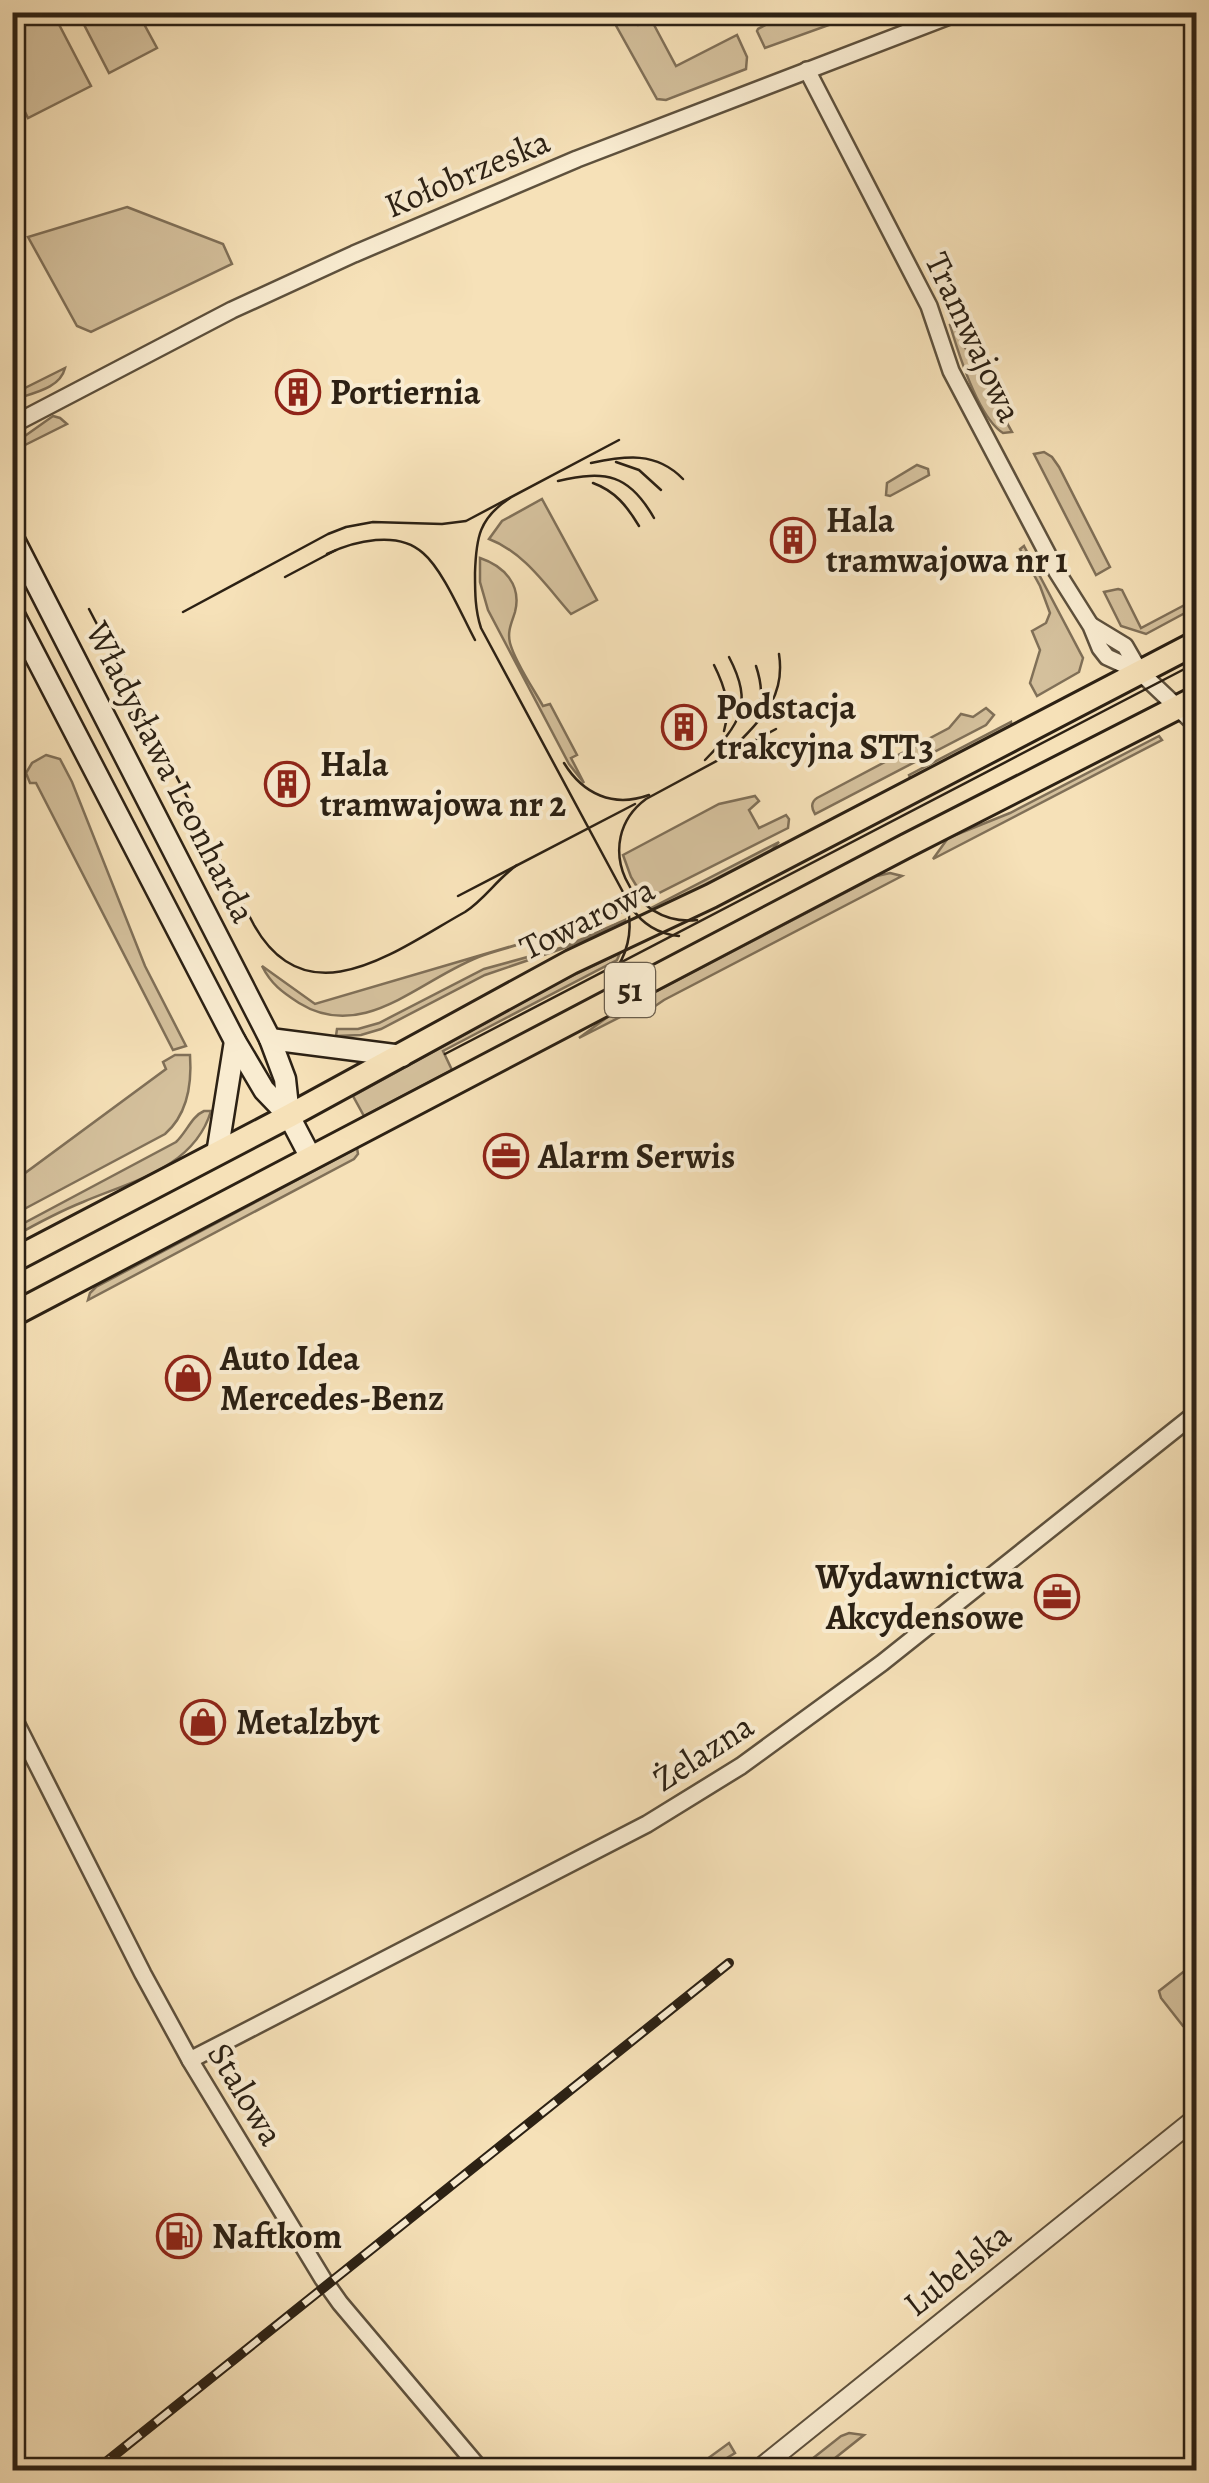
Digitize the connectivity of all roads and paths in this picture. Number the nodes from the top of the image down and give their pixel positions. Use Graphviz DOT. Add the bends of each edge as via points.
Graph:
graph roads {
  1 [pos="953,14"];
  2 [pos="806,70"];
  3 [pos="12,424"];
  4 [pos="12,536"];
  5 [pos="12,611"];
  6 [pos="1196,643"];
  7 [pos="1140,672"];
  8 [pos="1188,703"];
  9 [pos="1196,724"];
  10 [pos="270,1039"];
  11 [pos="235,1042"];
  12 [pos="402,1056"];
  13 [pos="289,1116"];
  14 [pos="217,1154"];
  15 [pos="311,1158"];
  16 [pos="12,1261"];
  17 [pos="12,1315"];
  18 [pos="1196,1412"];
  19 [pos="12,1716"];
  20 [pos="190,2060"];
  21 [pos="1196,2118"];
  22 [pos="481,2470"];
  23 [pos="758,2470"];
  1 -- 2 [label="street, Kołobrzeska"];
  2 -- 3 [label="street, Kołobrzeska" via="354,254"];
  2 -- 7 [label="street, Tramwajowa" via="1057,572 1091,626 1125,646"];
  4 -- 10 [label="main road, Władysława Leonharda"];
  5 -- 11 [label="main road, Władysława Leonharda"];
  6 -- 7 [label="main road, Towarowa / 51"];
  7 -- 8 [label="street, Tramwajowa"];
  7 -- 12 [label="main road, Towarowa / 51" via="571,962"];
  8 -- 9 [label="street, Tramwajowa"];
  8 -- 15 [label="main road, 51"];
  10 -- 12 [label="main road"];
  10 -- 13 [label="main road, Władysława Leonharda"];
  11 -- 13 [label="main road, Władysława Leonharda"];
  11 -- 14 [label="main road"];
  12 -- 13 [label="main road, Towarowa / 51"];
  13 -- 14 [label="main road, Towarowa / 51"];
  13 -- 15 [label="main road, Władysława Leonharda"];
  14 -- 16 [label="main road, Towarowa / 51"];
  15 -- 17 [label="main road, 51"];
  18 -- 20 [label="street, Żelazna" via="882,1664 742,1766 646,1824"];
  19 -- 20 [label="street, Stalowa"];
  20 -- 22 [label="street, Stalowa" via="327,2286"];
  21 -- 23 [label="street, Lubelska"];
}
